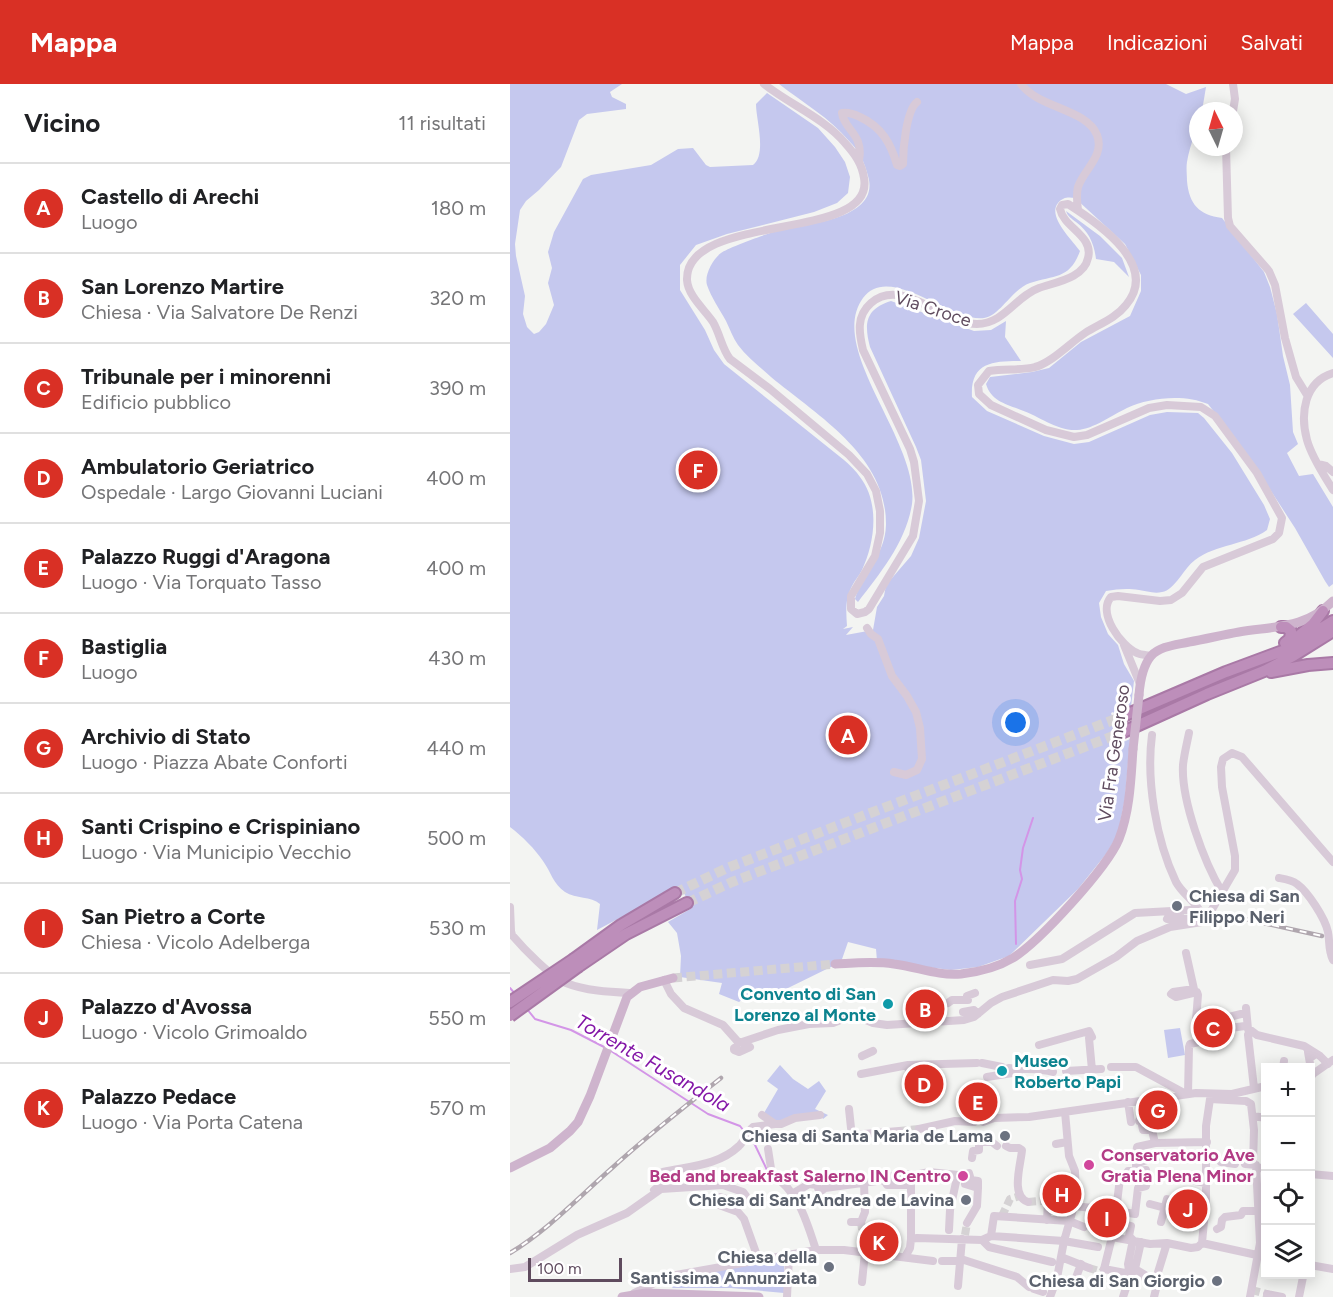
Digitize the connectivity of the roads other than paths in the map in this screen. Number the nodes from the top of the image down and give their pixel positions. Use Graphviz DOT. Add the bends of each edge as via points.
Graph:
graph roads {
  1 [pos="764,84"];
  2 [pos="1021,84"];
  3 [pos="1233,84"];
  4 [pos="917,102"];
  5 [pos="1234,102"];
  6 [pos="1226,156"];
  7 [pos="859,160"];
  8 [pos="1078,210"];
  9 [pos="1333,373"];
  10 [pos="1307,395"];
  11 [pos="1318,464"];
  12 [pos="1333,472"];
  13 [pos="1333,490"];
  14 [pos="1333,601"];
  15 [pos="1323,610"];
  16 [pos="1333,621"];
  17 [pos="1281,627"];
  18 [pos="867,628"];
  19 [pos="1333,631"];
  20 [pos="1122,641"];
  21 [pos="1285,644"];
  22 [pos="1151,656"];
  23 [pos="1333,663"];
  24 [pos="1226,672"];
  25 [pos="1253,675"];
  26 [pos="1140,685"];
  27 [pos="1121,717"];
  28 [pos="1121,733"];
  29 [pos="1189,733"];
  30 [pos="1152,735"];
  31 [pos="894,771"];
  32 [pos="1333,862"];
  33 [pos="1279,878"];
  34 [pos="1222,892"];
  35 [pos="675,893"];
  36 [pos="687,903"];
  37 [pos="510,907"];
  38 [pos="1130,912"];
  39 [pos="1192,914"];
  40 [pos="1204,921"];
  41 [pos="1114,926"];
  42 [pos="623,930"];
  43 [pos="1331,935"];
  44 [pos="1186,953"];
  45 [pos="1333,959"];
  46 [pos="577,963"];
  47 [pos="835,964"];
  48 [pos="1030,965"];
  49 [pos="669,979"];
  50 [pos="631,993"];
  51 [pos="975,993"];
  52 [pos="510,1002"];
  53 [pos="948,1003"];
  54 [pos="963,1012"];
  55 [pos="978,1014"];
  56 [pos="510,1016"];
  57 [pos="1248,1032"];
  58 [pos="735,1043"];
  59 [pos="1039,1045"];
  60 [pos="750,1047"];
  61 [pos="873,1051"];
  62 [pos="863,1054"];
  63 [pos="1310,1063"];
  64 [pos="1330,1063"];
  65 [pos="909,1065"];
  66 [pos="1111,1067"];
  67 [pos="1023,1070"];
  68 [pos="1066,1071"];
  69 [pos="1053,1072"];
  70 [pos="1315,1073"];
  71 [pos="861,1074"];
  72 [pos="910,1077"];
  73 [pos="987,1077"];
  74 [pos="1261,1087"];
  75 [pos="1254,1088"];
  76 [pos="1188,1094"];
  77 [pos="1227,1099"];
  78 [pos="1128,1102"];
  79 [pos="849,1109"];
  80 [pos="1065,1112"];
  81 [pos="762,1115"];
  82 [pos="820,1115"];
  83 [pos="1253,1116"];
  84 [pos="1261,1117"];
  85 [pos="974,1122"];
  86 [pos="983,1122"];
  87 [pos="775,1124"];
  88 [pos="919,1129"];
  89 [pos="899,1131"];
  90 [pos="1067,1142"];
  91 [pos="1207,1142"];
  92 [pos="1155,1143"];
  93 [pos="1056,1144"];
  94 [pos="768,1149"];
  95 [pos="1158,1156"];
  96 [pos="972,1158"];
  97 [pos="1136,1162"];
  98 [pos="1221,1162"];
  99 [pos="1235,1164"];
  100 [pos="1252,1165"];
  101 [pos="510,1168"];
  102 [pos="1261,1168"];
  103 [pos="969,1173"];
  104 [pos="1315,1174"];
  105 [pos="911,1175"];
  106 [pos="1168,1176"];
  107 [pos="1333,1176"];
  108 [pos="884,1180"];
  109 [pos="960,1181"];
  110 [pos="864,1183"];
  111 [pos="1206,1183"];
  112 [pos="908,1185"];
  113 [pos="978,1188"];
  114 [pos="792,1194"];
  115 [pos="1028,1202"];
  116 [pos="1075,1202"];
  117 [pos="1150,1204"];
  118 [pos="633,1209"];
  119 [pos="1119,1211"];
  120 [pos="1258,1211"];
  121 [pos="1047,1220"];
  122 [pos="1069,1221"];
  123 [pos="851,1222"];
  124 [pos="967,1222"];
  125 [pos="1161,1222"];
  126 [pos="1084,1227"];
  127 [pos="1217,1229"];
  128 [pos="949,1230"];
  129 [pos="1096,1232"];
  130 [pos="991,1236"];
  131 [pos="1108,1236"];
  132 [pos="964,1238"];
  133 [pos="911,1239"];
  134 [pos="982,1240"];
  135 [pos="1064,1241"];
  136 [pos="1137,1241"];
  137 [pos="1167,1243"];
  138 [pos="1202,1243"];
  139 [pos="1261,1244"];
  140 [pos="1098,1247"];
  141 [pos="813,1250"];
  142 [pos="865,1252"];
  143 [pos="789,1256"];
  144 [pos="1261,1256"];
  145 [pos="905,1257"];
  146 [pos="1061,1257"];
  147 [pos="1261,1259"];
  148 [pos="961,1260"];
  149 [pos="759,1261"];
  150 [pos="933,1261"];
  151 [pos="942,1261"];
  152 [pos="1052,1262"];
  153 [pos="1315,1265"];
  154 [pos="510,1269"];
  155 [pos="1333,1269"];
  156 [pos="1130,1270"];
  157 [pos="1057,1278"];
  158 [pos="1303,1279"];
  159 [pos="862,1282"];
  160 [pos="654,1283"];
  161 [pos="957,1286"];
  162 [pos="659,1293"];
  163 [pos="1267,1294"];
  164 [pos="683,1295"];
  165 [pos="1047,1295"];
  166 [pos="627,1296"];
  167 [pos="759,1297"];
  168 [pos="787,1297"];
  169 [pos="1123,1297"];
  170 [pos="1250,1297"];
  171 [pos="1282,1297"];
  172 [pos="1299,1297"];
  1 -- 7 [label="street, Via Croce" via="844,140"];
  2 -- 8 [label="street" via="1031,96 1074,114 1096,133 1096,158 1078,188"];
  3 -- 5 [label="street"];
  4 -- 7 [label="street" via="905,130 900,166 877,126 848,112 842,113 858,140"];
  6 -- 10 [label="street" via="1230,226 1269,271 1296,378"];
  7 -- 8 [label="street, Via Croce" via="865,191 854,205 820,219 719,243 696,257 687,276 689,290 713,323 730,359 849,455 876,491 880,533 875,556 851,596 851,609 857,614 869,609 913,536 919,501 910,450 863,350 860,318 865,308 890,293 964,321 989,323 1028,293 1071,278 1083,268 1089,258 1085,242 1064,220 1060,209 1068,204"];
  8 -- 20 [label="street" via="1128,254 1136,276 1135,293 1114,317 1071,342 1044,364 989,370 978,385 979,394 991,405 1047,430 1074,437 1149,408 1201,407 1215,416 1257,473 1282,518 1279,533 1273,539 1203,567 1170,600 1111,597 1106,613"];
  9 -- 10 [label="street" via="1321,378"];
  10 -- 11 [label="street" via="1306,438"];
  11 -- 12 [label="street"];
  11 -- 13 [label="street"];
  14 -- 15 [label="main road"];
  15 -- 17 [label="main road" via="1304,621"];
  15 -- 21 [label="highway" via="1303,633"];
  16 -- 24 [label="highway" via="1288,649"];
  17 -- 21 [label="highway" via="1291,631"];
  17 -- 22 [label="main road" via="1165,647"];
  18 -- 31 [label="street" via="878,639 892,676 911,702 920,728 922,759 917,770 906,775"];
  19 -- 25 [label="highway"];
  20 -- 22 [label="street" via="1138,654"];
  20 -- 26 [label="street"];
  21 -- 24 [label="highway" via="1236,663"];
  22 -- 26 [label="main road, Via Fra Generoso"];
  23 -- 25 [label="highway"];
  24 -- 27 [label="highway"];
  25 -- 28 [label="highway"];
  26 -- 47 [label="main road, Via Fra Generoso, bridge" via="1119,838 1070,903 1028,948 993,967 961,974 932,974 894,964"];
  29 -- 34 [label="street" via="1183,766 1186,794 1196,830"];
  30 -- 39 [label="street" via="1149,769 1163,846 1177,884 1200,911"];
  32 -- 34 [label="street" via="1242,757 1233,753 1223,759 1221,767 1235,870"];
  33 -- 43 [label="street" via="1299,885"];
  34 -- 40 [label="street"];
  35 -- 42 [label="highway"];
  36 -- 42 [label="highway"];
  37 -- 50 [label="street" via="513,935 563,982"];
  38 -- 41 [label="street"];
  39 -- 40 [label="street" via="1167,919"];
  39 -- 41 [label="street" via="1190,910 1139,912"];
  40 -- 55 [label="street" via="1166,929 1131,944 1077,979 1053,981 1002,997"];
  41 -- 48 [label="street" via="1058,961"];
  42 -- 46 [label="highway"];
  43 -- 45 [label="street" via="1329,949"];
  44 -- 76 [label="street" via="1194,989 1172,994 1198,995 1198,1042 1189,1046"];
  46 -- 52 [label="highway, bridge"];
  46 -- 56 [label="highway, bridge"];
  49 -- 50 [label="main road"];
  49 -- 58 [label="street" via="671,994 684,1008 723,1025"];
  50 -- 101 [label="main road" via="623,1003 578,1122 561,1140"];
  51 -- 53 [label="street" via="967,996 968,1000"];
  54 -- 55 [label="street" via="974,1010"];
  55 -- 58 [label="street" via="964,1020 887,1025 848,1017 833,1023 778,1030"];
  57 -- 57 [label="street" via="1244,1011 1229,1017 1230,1028 1243,1026"];
  57 -- 64 [label="street" via="1304,1046"];
  57 -- 75 [label="street"];
  58 -- 60 [label="street" via="735,1050 741,1052"];
  59 -- 68 [label="street" via="1091,1034 1097,1069"];
  61 -- 62 [label="street"];
  63 -- 64 [label="street" via="1308,1052"];
  64 -- 70 [label="street"];
  65 -- 67 [label="street" via="979,1063"];
  65 -- 71 [label="street"];
  65 -- 72 [label="street"];
  66 -- 76 [label="street" via="1136,1068"];
  67 -- 69 [label="street"];
  67 -- 73 [label="street"];
  74 -- 75 [label="street"];
  75 -- 77 [label="street"];
  76 -- 77 [label="street"];
  76 -- 78 [label="street"];
  77 -- 83 [label="street" via="1249,1102"];
  77 -- 91 [label="street" via="1210,1099"];
  78 -- 80 [label="street"];
  78 -- 92 [label="street" via="1135,1122 1141,1121 1143,1130 1152,1130"];
  79 -- 89 [label="street" via="852,1132"];
  80 -- 86 [label="street"];
  80 -- 90 [label="street"];
  81 -- 87 [label="street"];
  82 -- 87 [label="street"];
  83 -- 84 [label="street"];
  83 -- 100 [label="street"];
  85 -- 88 [label="street" via="956,1121"];
  87 -- 118 [label="street" via="756,1126 734,1151 719,1160 663,1172 659,1186"];
  90 -- 93 [label="street"];
  90 -- 116 [label="street" via="1074,1169"];
  91 -- 92 [label="street"];
  91 -- 111 [label="street"];
  92 -- 97 [label="street" via="1137,1147"];
  94 -- 114 [label="street" via="772,1175"];
  95 -- 97 [label="street" via="1148,1162"];
  96 -- 115 [label="street" via="973,1151 979,1150 979,1142 1022,1150 1018,1169 1020,1196"];
  97 -- 119 [label="street" via="1120,1178"];
  97 -- 119 [label="street" via="1146,1170 1146,1186 1138,1188 1135,1214"];
  98 -- 99 [label="street"];
  100 -- 102 [label="street"];
  100 -- 120 [label="street"];
  103 -- 113 [label="street" via="970,1180 978,1181"];
  104 -- 107 [label="street"];
  105 -- 108 [label="street" via="897,1174"];
  105 -- 109 [label="street" via="929,1172"];
  105 -- 112 [label="street"];
  106 -- 111 [label="street"];
  108 -- 110 [label="street"];
  108 -- 112 [label="street" via="887,1185"];
  109 -- 113 [label="street"];
  109 -- 128 [label="street" via="950,1210"];
  110 -- 114 [label="street" via="819,1191 817,1185 809,1184"];
  110 -- 123 [label="street" via="866,1212 861,1222"];
  111 -- 138 [label="street"];
  112 -- 133 [label="street"];
  113 -- 124 [label="street" via="977,1206"];
  114 -- 141 [label="street" via="808,1227"];
  116 -- 119 [label="street"];
  116 -- 121 [label="street" via="1051,1200"];
  116 -- 122 [label="street"];
  117 -- 125 [label="street" via="1166,1205"];
  118 -- 149 [label="street" via="661,1189 723,1185 741,1191 746,1196 740,1203 720,1197 718,1201 744,1219"];
  118 -- 154 [label="street" via="577,1235 525,1267"];
  119 -- 136 [label="street" via="1120,1223 1131,1226 1129,1236"];
  120 -- 127 [label="street" via="1225,1216"];
  120 -- 139 [label="street"];
  121 -- 122 [label="street"];
  121 -- 130 [label="street" via="996,1214"];
  122 -- 126 [label="street"];
  122 -- 135 [label="street"];
  129 -- 131 [label="street"];
  130 -- 134 [label="street"];
  130 -- 135 [label="street"];
  131 -- 136 [label="street"];
  131 -- 156 [label="street" via="1104,1269 1125,1273"];
  132 -- 133 [label="street"];
  132 -- 134 [label="street"];
  132 -- 148 [label="street"];
  133 -- 145 [label="street"];
  134 -- 152 [label="street" via="990,1247"];
  135 -- 140 [label="street"];
  135 -- 146 [label="street"];
  136 -- 137 [label="street"];
  136 -- 156 [label="street"];
  137 -- 138 [label="street" via="1194,1248"];
  137 -- 156 [label="street" via="1155,1282"];
  138 -- 144 [label="street"];
  141 -- 142 [label="street"];
  141 -- 143 [label="street"];
  142 -- 145 [label="street"];
  142 -- 159 [label="street"];
  143 -- 149 [label="street"];
  143 -- 168 [label="street"];
  145 -- 150 [label="street"];
  146 -- 157 [label="street"];
  146 -- 157 [label="street" via="1085,1266 1074,1284"];
  147 -- 170 [label="street"];
  148 -- 151 [label="street"];
  148 -- 161 [label="street"];
  148 -- 165 [label="street" via="1017,1277"];
  149 -- 160 [label="street" via="676,1275"];
  153 -- 155 [label="street"];
  156 -- 169 [label="street"];
  157 -- 165 [label="street"];
  158 -- 172 [label="street"];
  160 -- 162 [label="street" via="651,1289"];
  160 -- 166 [label="street"];
  162 -- 164 [label="main road"];
  162 -- 166 [label="main road"];
  163 -- 171 [label="street"];
  164 -- 167 [label="main road"];
}
